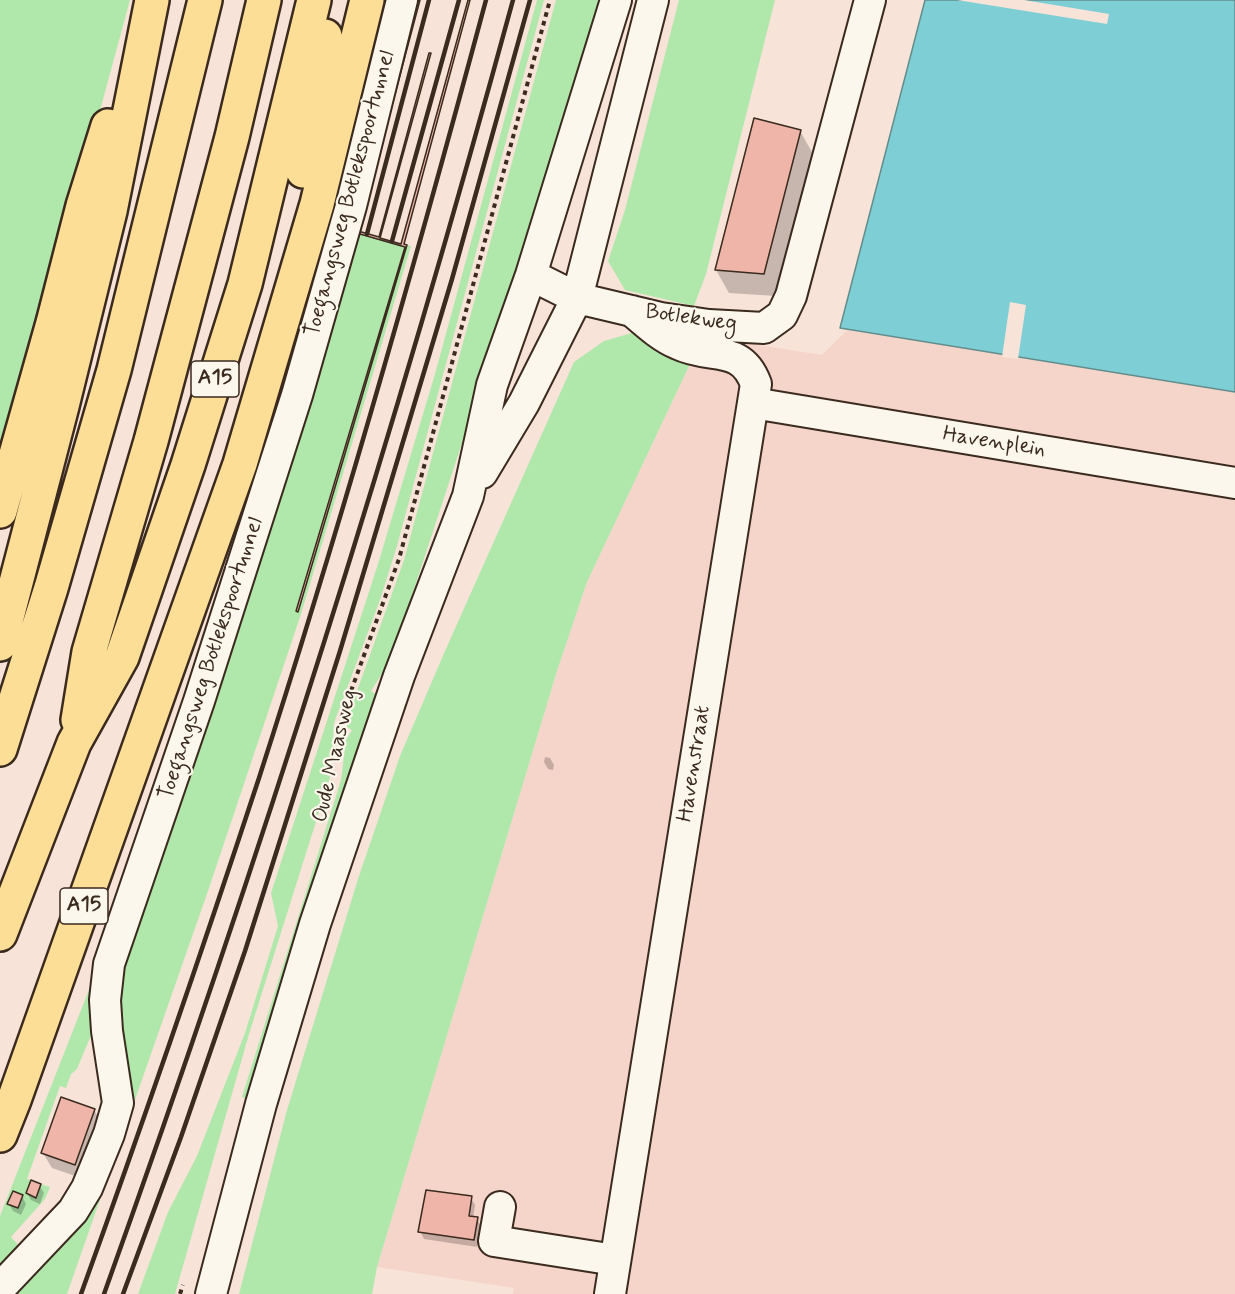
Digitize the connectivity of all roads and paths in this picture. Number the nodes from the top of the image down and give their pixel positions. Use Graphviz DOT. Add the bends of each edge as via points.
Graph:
graph roads {
  1 [pos="151,0"];
  2 [pos="205,0"];
  3 [pos="264,0"];
  4 [pos="314,0"];
  5 [pos="330,0"];
  6 [pos="367,0"];
  7 [pos="402,0"];
  8 [pos="550,0"];
  9 [pos="616,0"];
  10 [pos="653,0"];
  11 [pos="870,0"];
  12 [pos="531,274"];
  13 [pos="577,298"];
  14 [pos="632,311"];
  15 [pos="753,403"];
  16 [pos="1235,483"];
  17 [pos="468,496"];
  18 [pos="0,511"];
  19 [pos="0,644"];
  20 [pos="166,677"];
  21 [pos="74,743"];
  22 [pos="0,749"];
  23 [pos="338,767"];
  24 [pos="0,934"];
  25 [pos="0,1135"];
  26 [pos="500,1207"];
  27 [pos="615,1260"];
  28 [pos="183,1284"];
  29 [pos="0,1288"];
  30 [pos="180,1294"];
  31 [pos="211,1294"];
  32 [pos="610,1294"];
  1 -- 18 [label="highway" via="83,206"];
  1 -- 19 [label="highway" via="110,212"];
  2 -- 22 [label="highway" via="114,370"];
  3 -- 21 [label="highway, A15" via="232,137 151,441 89,652"];
  4 -- 21 [label="highway, A15" via="245,284 188,465 122,657"];
  5 -- 20 [label="highway, A15" via="309,151 267,320"];
  6 -- 20 [label="highway, A15" via="317,204 240,464"];
  7 -- 29 [label="street, Toegangsweg Botlekspoortunnel" via="351,206 297,395 199,701 108,964 107,1031 118,1103 109,1134 73,1211"];
  8 -- 23 [label="path, Oude Maasweg" via="399,560 343,713"];
  9 -- 12 [label="street"];
  10 -- 13 [label="street"];
  11 -- 14 [label="street, Botlekweg" via="791,296 782,315 764,328 709,325"];
  12 -- 13 [label="street, Botlekweg"];
  12 -- 17 [label="street, Oude Maasweg" via="492,385"];
  13 -- 14 [label="street, Botlekweg"];
  13 -- 17 [label="street, Oude Maasweg" via="524,403"];
  14 -- 15 [label="street, Havenstraat" via="677,344 741,360 751,369 756,384"];
  15 -- 16 [label="street, Havenplein"];
  15 -- 27 [label="street, Havenstraat"];
  17 -- 31 [label="street, Oude Maasweg" via="395,687 319,912 261,1104"];
  20 -- 25 [label="highway, A15"];
  21 -- 24 [label="highway, A15"];
  26 -- 27 [label="street" via="494,1241"];
  27 -- 32 [label="street, Havenstraat"];
  28 -- 30 [label="path"];
}
